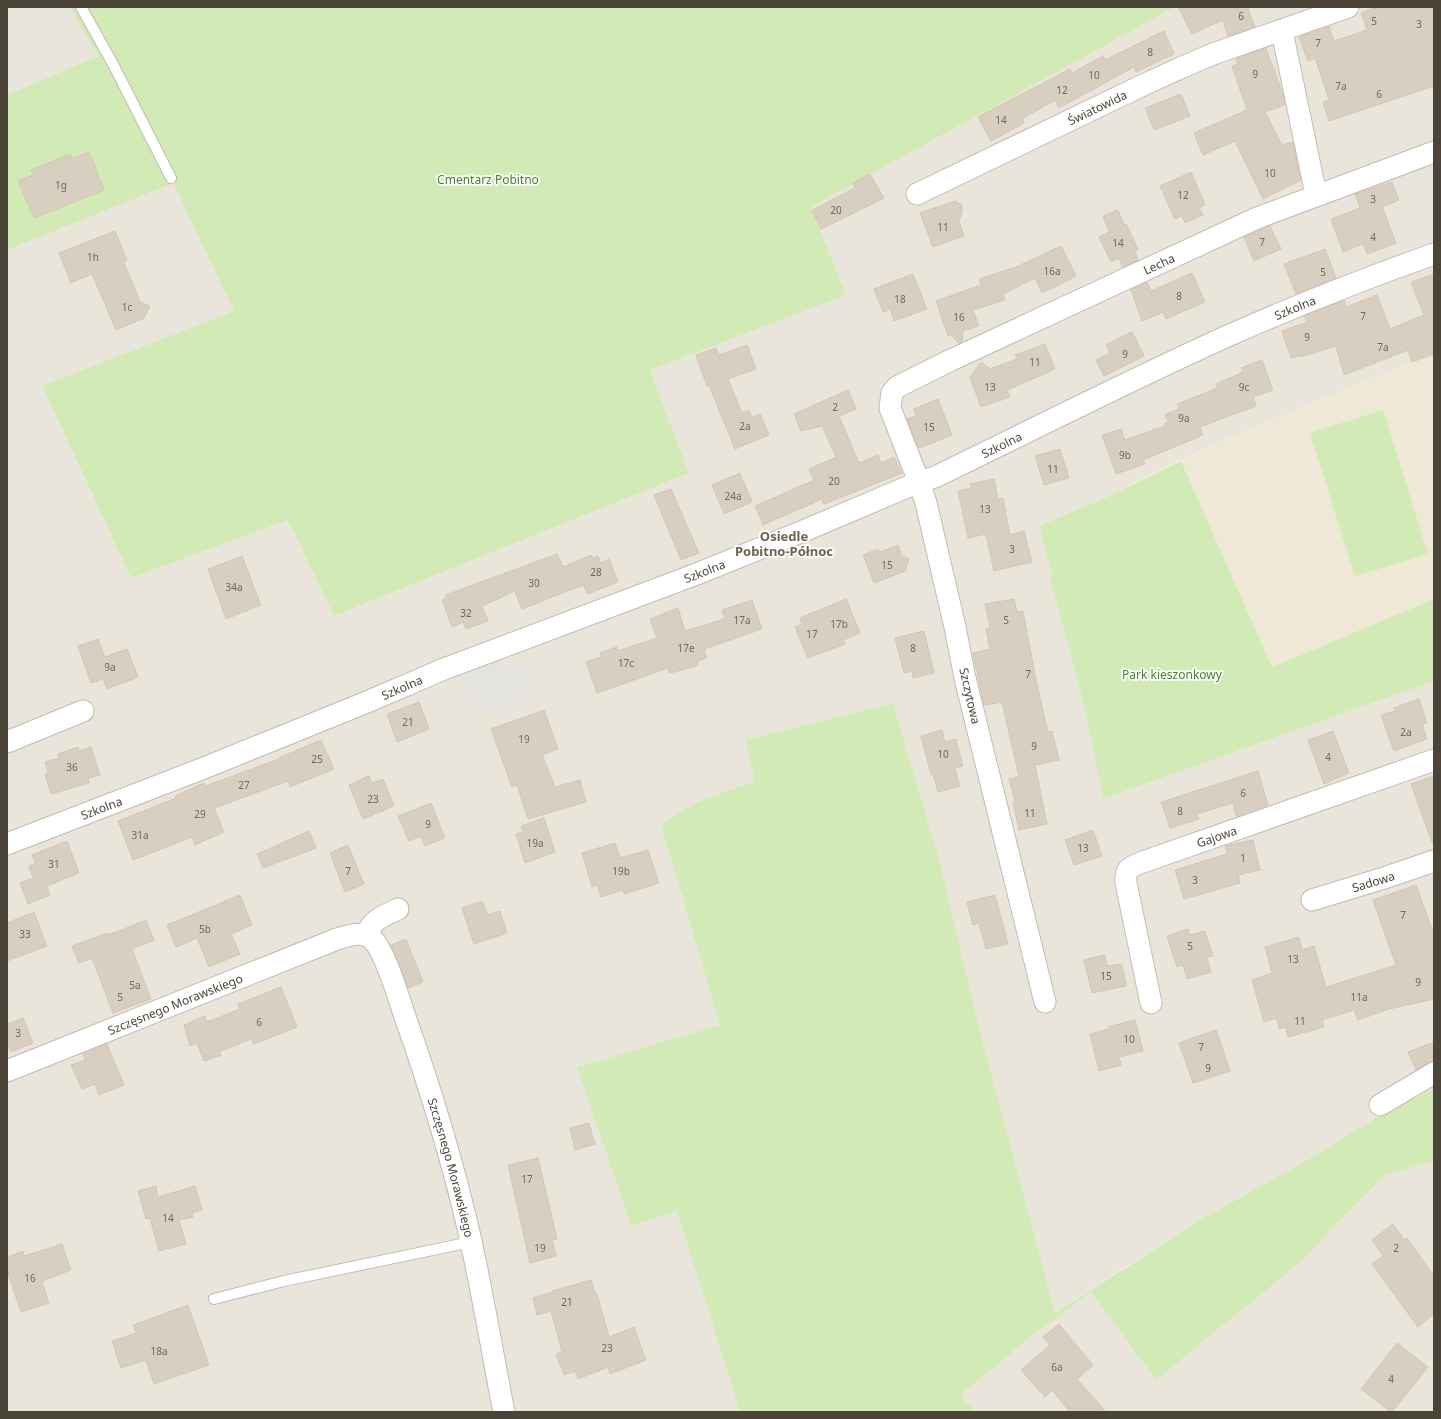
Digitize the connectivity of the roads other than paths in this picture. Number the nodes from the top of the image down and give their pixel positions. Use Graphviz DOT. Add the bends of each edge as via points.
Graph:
graph roads {
  1 [pos="81,7"];
  2 [pos="1348,7"];
  3 [pos="1282,31"];
  4 [pos="1434,152"];
  5 [pos="170,178"];
  6 [pos="917,194"];
  7 [pos="1316,195"];
  8 [pos="1434,254"];
  9 [pos="892,393"];
  10 [pos="919,482"];
  11 [pos="83,711"];
  12 [pos="7,742"];
  13 [pos="1434,760"];
  14 [pos="7,844"];
  15 [pos="1434,861"];
  16 [pos="1312,900"];
  17 [pos="398,909"];
  18 [pos="366,935"];
  19 [pos="1045,1002"];
  20 [pos="1152,1003"];
  21 [pos="7,1071"];
  22 [pos="1434,1073"];
  23 [pos="1380,1105"];
  24 [pos="470,1242"];
  25 [pos="214,1299"];
  26 [pos="504,1412"];
  1 -- 5 [label="lane" via="114,66"];
  2 -- 3 [label="street, Światowida"];
  3 -- 6 [label="street, Światowida" via="1213,54 1139,87"];
  3 -- 7 [label="street"];
  4 -- 7 [label="street, Lecha"];
  7 -- 9 [label="street, Lecha" via="1256,218 950,361 897,387"];
  8 -- 10 [label="street, Szkolna" via="1231,335 935,477"];
  9 -- 10 [label="street, Szczytowa" via="890,408"];
  10 -- 14 [label="street, Szkolna" via="694,575 444,669 204,768"];
  10 -- 19 [label="street, Szczytowa"];
  11 -- 12 [label="street"];
  13 -- 20 [label="street, Gajowa" via="1147,860 1128,870 1126,883"];
  15 -- 16 [label="street, Sadowa"];
  17 -- 18 [label="street" via="370,925"];
  18 -- 21 [label="street, Szczęsnego Morawskiego" via="358,934 338,939"];
  18 -- 24 [label="street, Szczęsnego Morawskiego" via="378,947 408,1025 442,1130"];
  22 -- 23 [label="street"];
  24 -- 25 [label="lane" via="284,1281"];
  24 -- 26 [label="street, Szczęsnego Morawskiego"];
}
